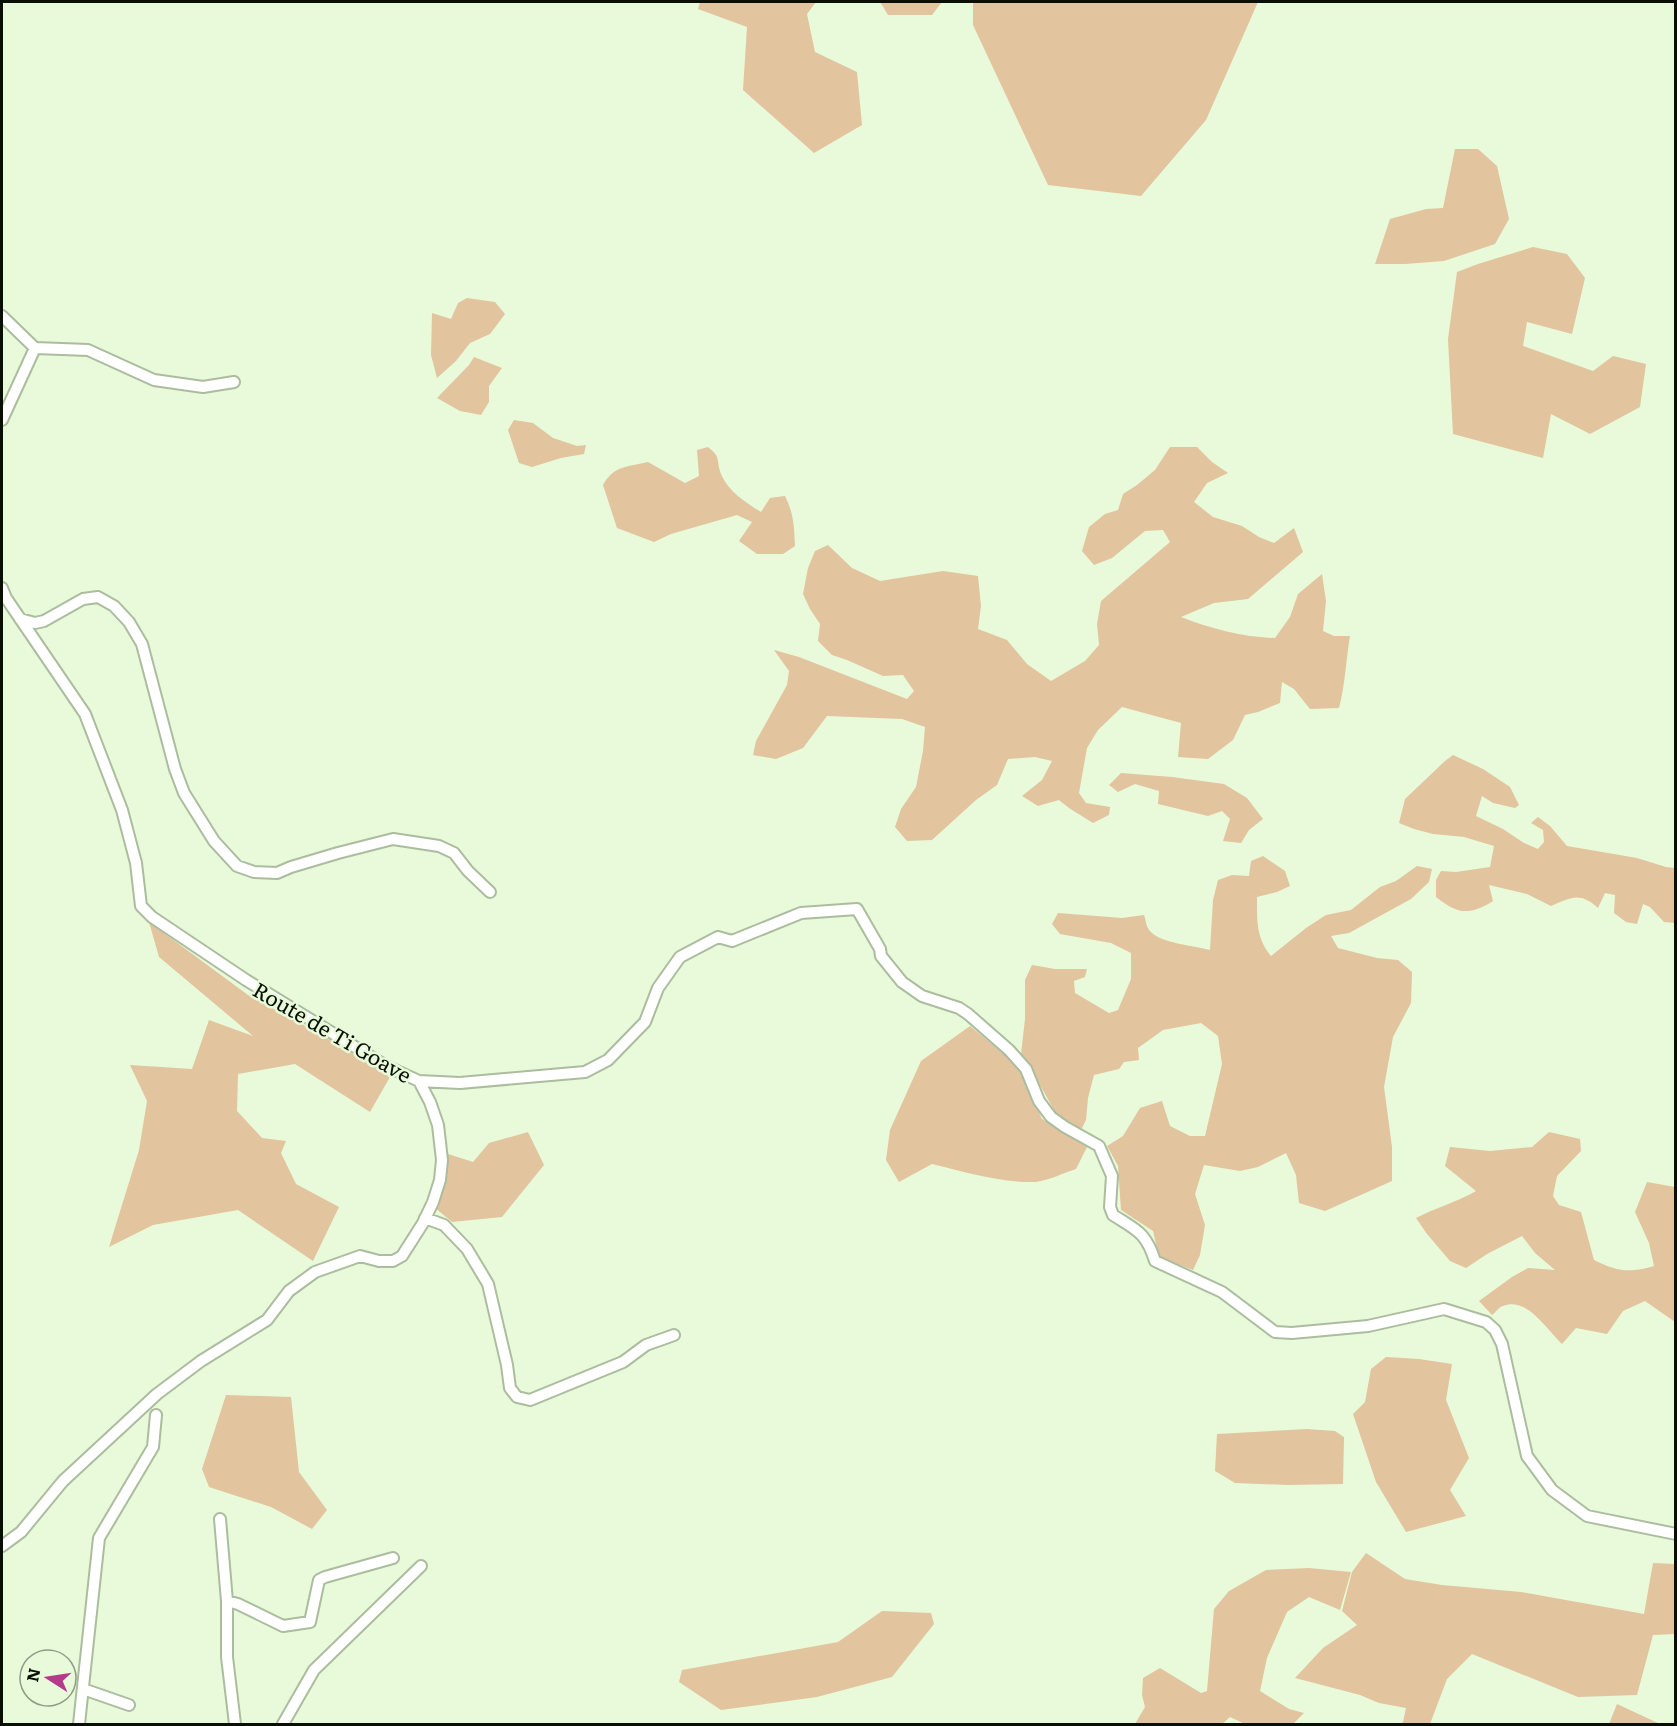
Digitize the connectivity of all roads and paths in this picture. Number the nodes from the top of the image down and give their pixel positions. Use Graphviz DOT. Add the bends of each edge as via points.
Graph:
graph roads {
  1 [pos="2,316"];
  2 [pos="35,348"];
  3 [pos="234,382"];
  4 [pos="2,420"];
  5 [pos="3,596"];
  6 [pos="20,619"];
  7 [pos="489,892"];
  8 [pos="419,1081"];
  9 [pos="425,1218"];
  10 [pos="674,1335"];
  11 [pos="156,1415"];
  12 [pos="220,1519"];
  13 [pos="1676,1534"];
  14 [pos="2,1546"];
  15 [pos="393,1557"];
  16 [pos="421,1566"];
  17 [pos="227,1601"];
  18 [pos="83,1689"];
  19 [pos="129,1705"];
  20 [pos="79,1725"];
  21 [pos="236,1725"];
  22 [pos="283,1725"];
  1 -- 2 [label="street"];
  2 -- 3 [label="street" via="88,350 154,380 203,387"];
  2 -- 4 [label="street"];
  5 -- 6 [label="street, Route de Ti Goave"];
  6 -- 7 [label="street" via="44,621 83,599 98,597 114,606 129,622 142,644 184,793 214,841 237,866 277,873 393,839 439,846 454,854"];
  6 -- 8 [label="street, Route de Ti Goave" via="85,714 122,810 136,863 141,906 246,980 386,1066"];
  8 -- 9 [label="street" via="438,1125 442,1160 440,1180"];
  8 -- 13 [label="street, Route de Ti Goave" via="460,1083 585,1071 608,1060 645,1022 658,988 680,957 718,938 732,941 801,913 856,909 881,956 902,982 922,996 968,1014 1026,1069 1039,1101 1051,1117 1099,1146 1112,1176 1113,1215 1143,1235 1155,1261 1222,1292 1275,1332 1368,1326 1444,1309 1486,1322 1496,1330 1502,1344 1527,1456 1552,1490 1587,1516"];
  9 -- 10 [label="street" via="444,1225 467,1249 488,1284 510,1388 517,1397 530,1400 623,1362 646,1345"];
  9 -- 14 [label="street" via="402,1256 393,1261 360,1256 315,1272 290,1291 267,1320 201,1361 155,1396 63,1481 21,1532"];
  11 -- 18 [label="street" via="153,1448 99,1538"];
  12 -- 17 [label="street"];
  15 -- 17 [label="street" via="319,1580 310,1622 283,1626"];
  16 -- 22 [label="street" via="314,1670"];
  17 -- 21 [label="street" via="227,1657"];
  18 -- 19 [label="street"];
  18 -- 20 [label="street"];
}
